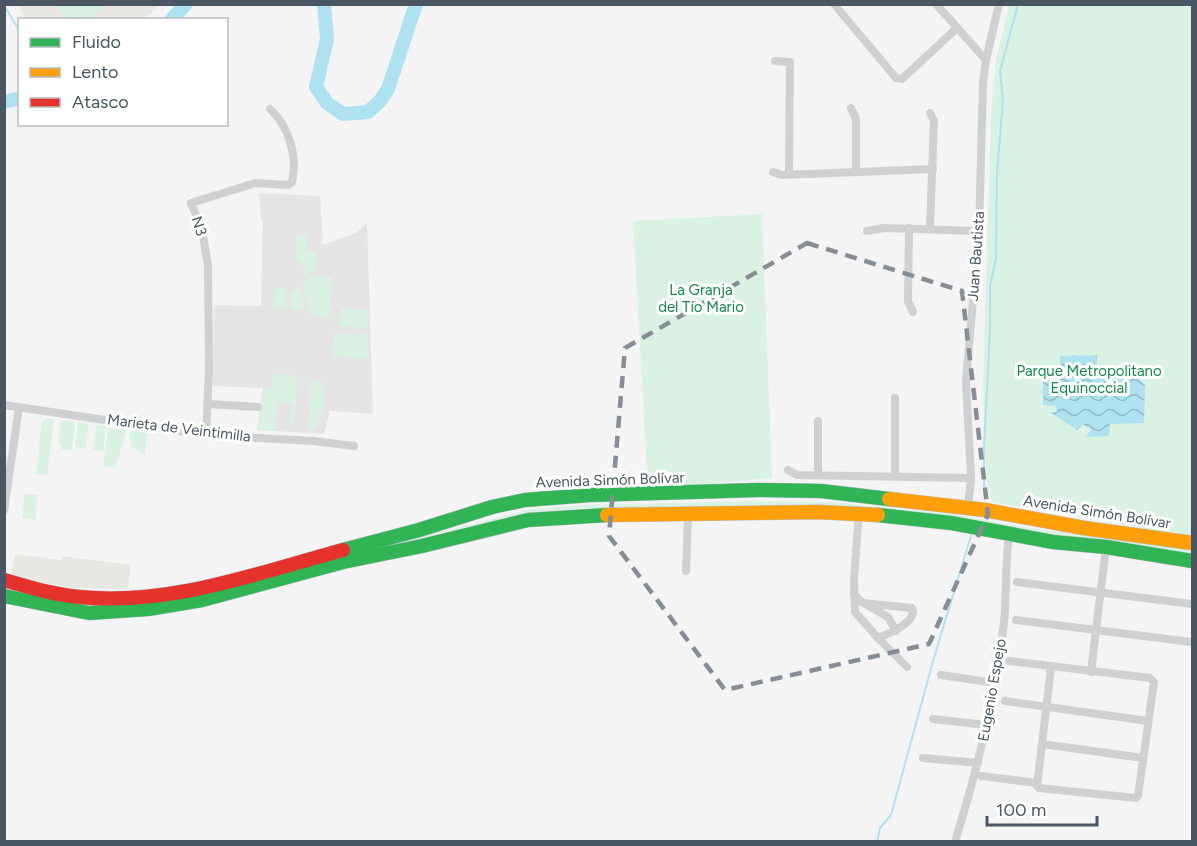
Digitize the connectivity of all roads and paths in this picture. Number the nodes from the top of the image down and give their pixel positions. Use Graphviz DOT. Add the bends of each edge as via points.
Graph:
graph roads {
  1 [pos="834,4"];
  2 [pos="936,4"];
  3 [pos="999,4"];
  4 [pos="957,28"];
  5 [pos="986,60"];
  6 [pos="775,61"];
  7 [pos="851,108"];
  8 [pos="270,109"];
  9 [pos="930,113"];
  10 [pos="933,169"];
  11 [pos="773,172"];
  12 [pos="856,172"];
  13 [pos="789,174"];
  14 [pos="909,228"];
  15 [pos="930,228"];
  16 [pos="867,231"];
  17 [pos="979,231"];
  18 [pos="913,312"];
  19 [pos="895,398"];
  20 [pos="208,404"];
  21 [pos="4,405"];
  22 [pos="19,406"];
  23 [pos="258,407"];
  24 [pos="818,421"];
  25 [pos="206,435"];
  26 [pos="354,446"];
  27 [pos="788,470"];
  28 [pos="818,474"];
  29 [pos="895,476"];
  30 [pos="971,477"];
  31 [pos="968,508"];
  32 [pos="4,511"];
  33 [pos="859,513"];
  34 [pos="688,515"];
  35 [pos="1009,535"];
  36 [pos="1192,543"];
  37 [pos="1106,548"];
  38 [pos="1192,561"];
  39 [pos="686,571"];
  40 [pos="4,580"];
  41 [pos="1017,582"];
  42 [pos="1101,594"];
  43 [pos="854,595"];
  44 [pos="4,596"];
  45 [pos="863,603"];
  46 [pos="1192,604"];
  47 [pos="1016,620"];
  48 [pos="1096,630"];
  49 [pos="896,631"];
  50 [pos="878,638"];
  51 [pos="1191,642"];
  52 [pos="1009,661"];
  53 [pos="907,667"];
  54 [pos="1051,668"];
  55 [pos="1091,672"];
  56 [pos="941,675"];
  57 [pos="995,683"];
  58 [pos="1005,701"];
  59 [pos="1046,708"];
  60 [pos="933,719"];
  61 [pos="1148,721"];
  62 [pos="987,725"];
  63 [pos="1042,744"];
  64 [pos="923,758"];
  65 [pos="1143,758"];
  66 [pos="978,763"];
  67 [pos="981,776"];
  68 [pos="1037,783"];
  69 [pos="955,842"];
  1 -- 4 [label="street" via="899,79"];
  2 -- 4 [label="street"];
  3 -- 5 [label="street, Juan Bautista"];
  4 -- 5 [label="street"];
  5 -- 17 [label="street, Juan Bautista"];
  6 -- 13 [label="street" via="790,62"];
  7 -- 12 [label="street" via="856,119"];
  8 -- 20 [label="street, N3" via="290,141 292,182 255,183 191,202 202,230 208,267"];
  9 -- 10 [label="street" via="934,121"];
  10 -- 12 [label="street"];
  10 -- 15 [label="street"];
  11 -- 13 [label="street"];
  12 -- 13 [label="street"];
  14 -- 15 [label="street"];
  14 -- 16 [label="street"];
  14 -- 18 [label="street" via="908,301"];
  15 -- 17 [label="street"];
  17 -- 30 [label="street, Juan Bautista" via="966,381"];
  19 -- 29 [label="street"];
  20 -- 23 [label="street"];
  20 -- 25 [label="street, N3"];
  21 -- 22 [label="street, Marieta de Veintimilla"];
  22 -- 25 [label="street, Marieta de Veintimilla"];
  22 -- 32 [label="street"];
  24 -- 28 [label="street"];
  25 -- 26 [label="street, Marieta de Veintimilla"];
  27 -- 28 [label="street" via="797,475"];
  28 -- 29 [label="street"];
  29 -- 30 [label="street"];
  30 -- 31 [label="street, Juan Bautista"];
  31 -- 36 [label="highway, Avenida Simón Bolívar"];
  31 -- 40 [label="highway, Avenida Simón Bolívar" via="821,491 590,495 492,507 197,589 160,595 89,598"];
  33 -- 34 [label="highway"];
  33 -- 35 [label="highway" via="951,523"];
  33 -- 43 [label="street"];
  34 -- 39 [label="street"];
  34 -- 44 [label="highway" via="528,520 343,562 202,600 131,612 89,613"];
  35 -- 37 [label="highway"];
  35 -- 57 [label="street, Eugenio Espejo"];
  37 -- 38 [label="highway"];
  37 -- 42 [label="street"];
  41 -- 42 [label="street"];
  42 -- 46 [label="street"];
  42 -- 48 [label="street"];
  43 -- 45 [label="street"];
  43 -- 50 [label="street" via="855,612"];
  45 -- 49 [label="street" via="888,617"];
  45 -- 49 [label="street" via="912,608 914,616"];
  47 -- 48 [label="street"];
  48 -- 51 [label="street"];
  48 -- 55 [label="street"];
  49 -- 50 [label="street"];
  50 -- 53 [label="street"];
  52 -- 54 [label="street"];
  54 -- 55 [label="street"];
  54 -- 59 [label="street"];
  55 -- 61 [label="street" via="1153,680"];
  56 -- 57 [label="street"];
  57 -- 62 [label="street, Eugenio Espejo"];
  58 -- 59 [label="street"];
  59 -- 61 [label="street"];
  59 -- 63 [label="street"];
  60 -- 62 [label="street"];
  61 -- 65 [label="street"];
  62 -- 66 [label="street, Eugenio Espejo"];
  63 -- 65 [label="street"];
  63 -- 68 [label="street"];
  64 -- 66 [label="street"];
  65 -- 68 [label="street" via="1136,798 1039,788"];
  66 -- 69 [label="street, Eugenio Espejo"];
  67 -- 68 [label="street"];
}
